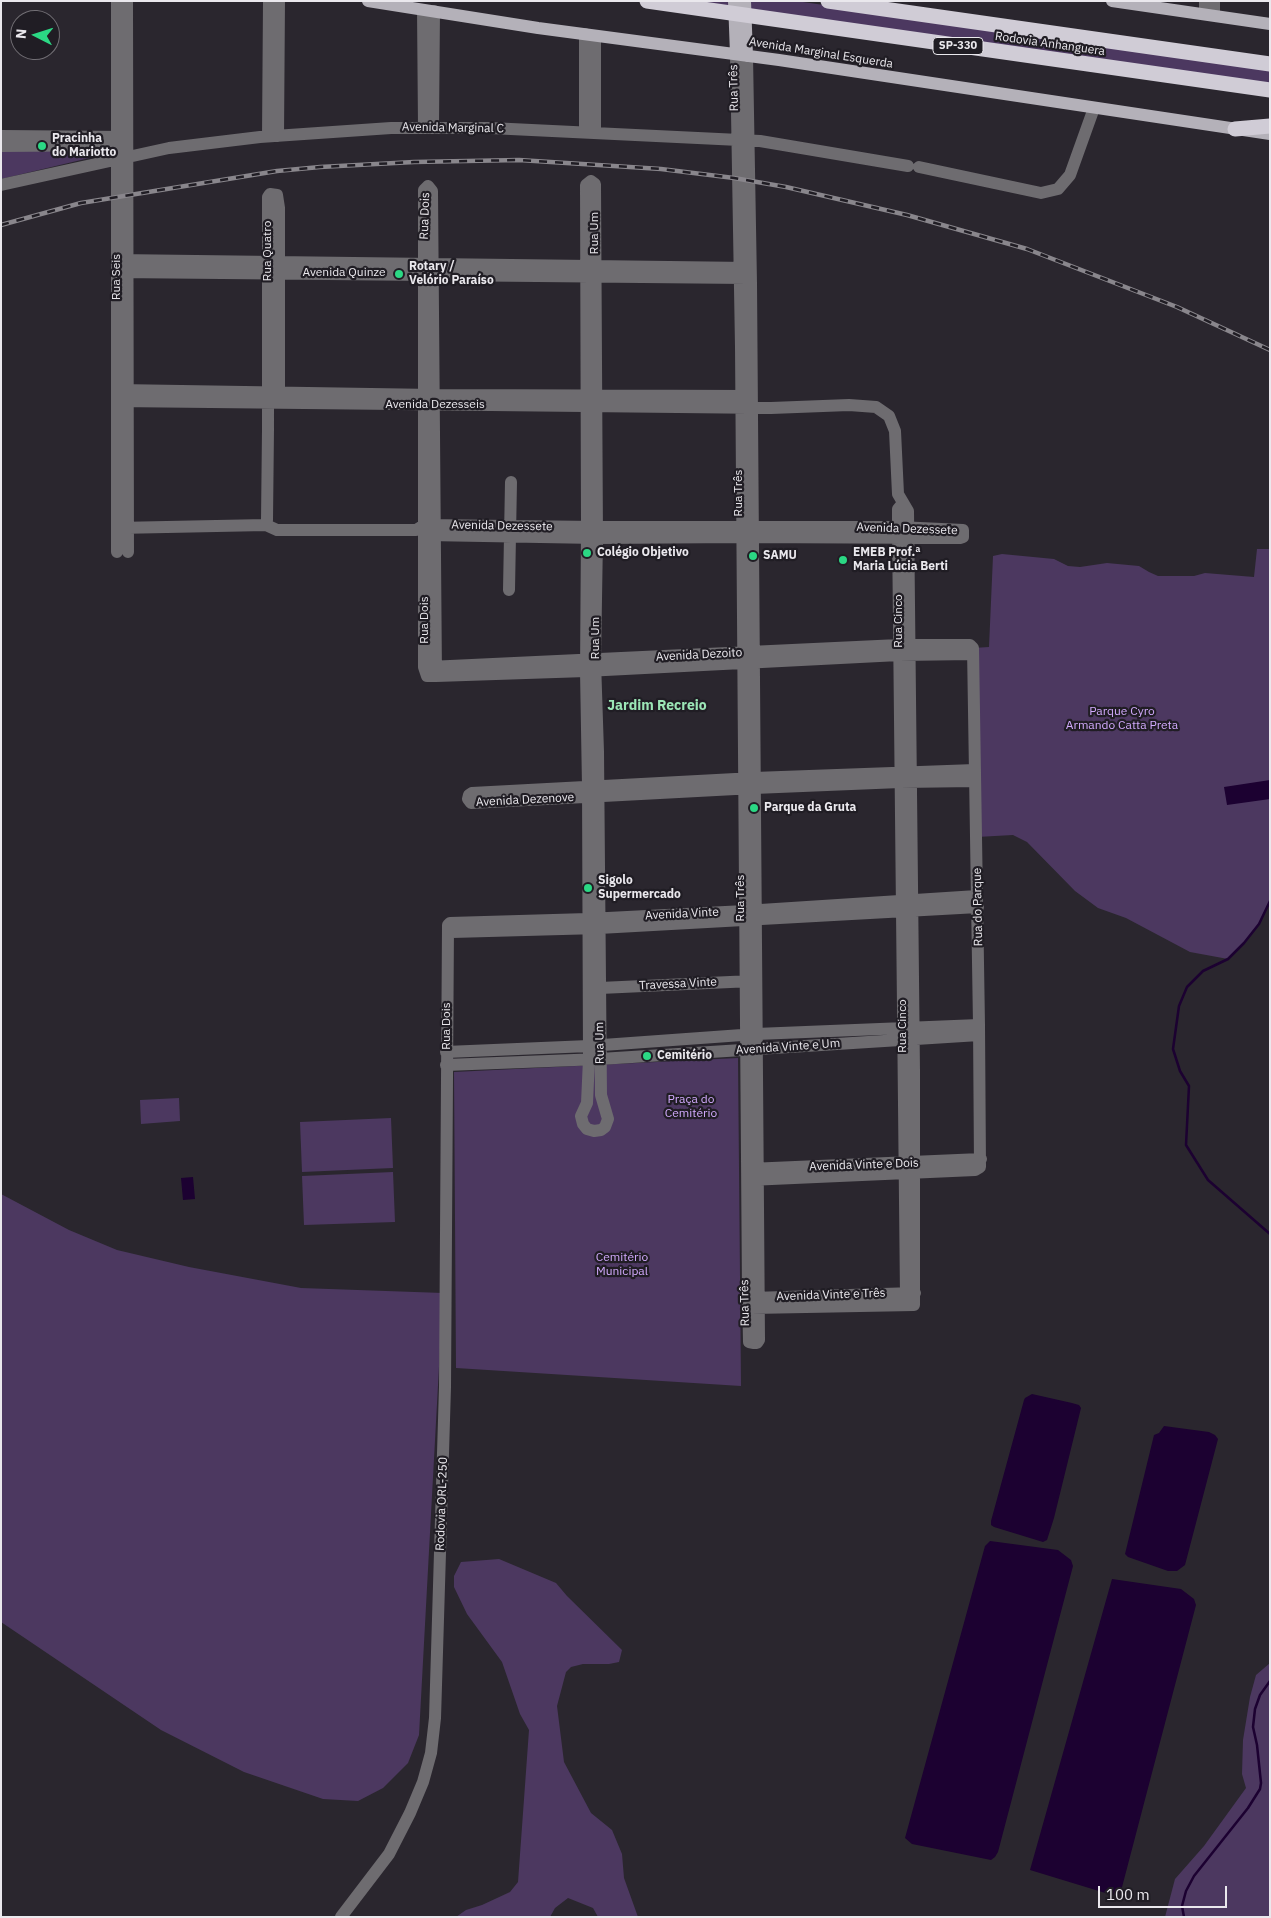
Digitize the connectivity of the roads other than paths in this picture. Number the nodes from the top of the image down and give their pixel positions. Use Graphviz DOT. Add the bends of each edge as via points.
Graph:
graph roads {
  1 [pos="117,1"];
  2 [pos="127,1"];
  3 [pos="269,1"];
  4 [pos="280,1"];
  5 [pos="368,1"];
  6 [pos="647,1"];
  7 [pos="734,1"];
  8 [pos="745,1"];
  9 [pos="828,1"];
  10 [pos="1112,1"];
  11 [pos="1214,1"];
  12 [pos="428,10"];
  13 [pos="1208,10"];
  14 [pos="1270,24"];
  15 [pos="590,35"];
  16 [pos="741,39"];
  17 [pos="741,55"];
  18 [pos="1270,64"];
  19 [pos="1270,90"];
  20 [pos="1094,108"];
  21 [pos="1270,126"];
  22 [pos="428,127"];
  23 [pos="1234,129"];
  24 [pos="590,132"];
  25 [pos="1270,134"];
  26 [pos="1,136"];
  27 [pos="273,136"];
  28 [pos="743,140"];
  29 [pos="1,146"];
  30 [pos="122,146"];
  31 [pos="1,185"];
  32 [pos="273,208"];
  33 [pos="122,266"];
  34 [pos="274,268"];
  35 [pos="429,269"];
  36 [pos="591,271"];
  37 [pos="746,273"];
  38 [pos="122,396"];
  39 [pos="274,398"];
  40 [pos="429,400"];
  41 [pos="592,401"];
  42 [pos="747,402"];
  43 [pos="510,482"];
  44 [pos="903,503"];
  45 [pos="122,523"];
  46 [pos="266,525"];
  47 [pos="427,530"];
  48 [pos="510,531"];
  49 [pos="748,532"];
  50 [pos="592,533"];
  51 [pos="903,533"];
  52 [pos="122,552"];
  53 [pos="509,590"];
  54 [pos="904,650"];
  55 [pos="973,651"];
  56 [pos="748,658"];
  57 [pos="591,666"];
  58 [pos="431,672"];
  59 [pos="975,776"];
  60 [pos="905,777"];
  61 [pos="749,784"];
  62 [pos="593,792"];
  63 [pos="977,902"];
  64 [pos="907,906"];
  65 [pos="750,915"];
  66 [pos="594,923"];
  67 [pos="447,929"];
  68 [pos="750,981"];
  69 [pos="600,988"];
  70 [pos="979,1030"];
  71 [pos="751,1034"];
  72 [pos="909,1034"];
  73 [pos="751,1049"];
  74 [pos="446,1052"];
  75 [pos="594,1052"];
  76 [pos="446,1065"];
  77 [pos="981,1163"];
  78 [pos="909,1168"];
  79 [pos="752,1174"];
  80 [pos="910,1299"];
  81 [pos="754,1303"];
  82 [pos="341,1917"];
  1 -- 30 [label="street, Rua Seis"];
  2 -- 30 [label="street, Rua Seis"];
  3 -- 27 [label="street"];
  4 -- 27 [label="street"];
  5 -- 12 [label="main road, Avenida Marginal Esquerda"];
  6 -- 19 [label="highway, Rodovia Anhanguera / SP-330"];
  7 -- 16 [label="main road, Rua Três"];
  8 -- 16 [label="main road, Rua Três"];
  9 -- 18 [label="highway, Rodovia Anhanguera / SP-330"];
  10 -- 13 [label="main road"];
  11 -- 13 [label="street"];
  12 -- 15 [label="main road, Avenida Marginal Esquerda"];
  12 -- 22 [label="street"];
  13 -- 14 [label="main road"];
  15 -- 17 [label="main road, Avenida Marginal Esquerda"];
  15 -- 24 [label="street"];
  16 -- 17 [label="main road, Rua Três"];
  17 -- 20 [label="main road, Avenida Marginal Esquerda"];
  17 -- 28 [label="street, Rua Três"];
  20 -- 23 [label="main road, Avenida Marginal Esquerda"];
  20 -- 28 [label="street, Avenida Marginal C" via="1070,175 1058,189 1041,193 913,166"];
  21 -- 23 [label="highway"];
  22 -- 24 [label="street, Avenida Marginal C"];
  22 -- 27 [label="street, Avenida Marginal C"];
  23 -- 25 [label="main road, Avenida Marginal Esquerda"];
  24 -- 28 [label="street, Avenida Marginal C"];
  26 -- 30 [label="street"];
  27 -- 30 [label="street, Avenida Marginal C" via="169,148"];
  28 -- 37 [label="street, Rua Três"];
  29 -- 30 [label="street"];
  30 -- 31 [label="street, Avenida Marginal C"];
  30 -- 33 [label="street, Rua Seis"];
  32 -- 34 [label="street, Rua Quatro"];
  33 -- 34 [label="street, Avenida Quinze"];
  33 -- 38 [label="street, Rua Seis"];
  34 -- 35 [label="street, Avenida Quinze"];
  34 -- 39 [label="street, Rua Quatro"];
  35 -- 35 [label="street, Rua Dois" via="432,191 428,186 424,190"];
  35 -- 36 [label="street, Avenida Quinze"];
  35 -- 40 [label="street, Rua Dois"];
  36 -- 36 [label="street, Rua Um" via="595,184 590,182 586,185"];
  36 -- 37 [label="street, Avenida Quinze"];
  36 -- 41 [label="street, Rua Um"];
  37 -- 42 [label="street, Rua Três"];
  38 -- 39 [label="street, Avenida Dezesseis"];
  38 -- 45 [label="street, Rua Seis"];
  39 -- 40 [label="street, Avenida Dezesseis"];
  39 -- 46 [label="street, Rua Quatro"];
  40 -- 41 [label="street, Avenida Dezesseis"];
  40 -- 47 [label="street, Rua Dois"];
  41 -- 42 [label="street, Avenida Dezesseis"];
  41 -- 50 [label="street, Rua Um"];
  42 -- 44 [label="street, Avenida Dezesseis" via="811,408 876,407 889,416 895,431 898,494"];
  42 -- 49 [label="street, Rua Três"];
  43 -- 48 [label="street"];
  44 -- 51 [label="street, Rua Cinco" via="908,511"];
  45 -- 46 [label="street, Avenida Dezessete"];
  45 -- 52 [label="street, Rua Seis"];
  46 -- 47 [label="street, Avenida Dezessete" via="277,530"];
  47 -- 48 [label="street, Avenida Dezessete"];
  47 -- 58 [label="street, Rua Dois"];
  48 -- 50 [label="street, Avenida Dezessete"];
  48 -- 53 [label="street"];
  49 -- 50 [label="street, Avenida Dezessete"];
  49 -- 51 [label="street, Avenida Dezessete"];
  49 -- 56 [label="street, Rua Três"];
  50 -- 57 [label="street, Rua Um"];
  51 -- 54 [label="street, Rua Cinco"];
  54 -- 55 [label="street, Avenida Dezoito"];
  54 -- 56 [label="street, Avenida Dezoito"];
  54 -- 60 [label="street, Rua Cinco"];
  55 -- 59 [label="street, Rua do Parque"];
  56 -- 57 [label="street, Avenida Dezoito"];
  56 -- 61 [label="street, Rua Três"];
  57 -- 58 [label="street, Avenida Dezoito"];
  57 -- 62 [label="street, Rua Um"];
  59 -- 60 [label="street, Avenida Dezenove"];
  59 -- 63 [label="street, Rua do Parque"];
  60 -- 61 [label="street, Avenida Dezenove"];
  60 -- 64 [label="street, Rua Cinco"];
  61 -- 62 [label="street, Avenida Dezenove"];
  61 -- 65 [label="street, Rua Três"];
  62 -- 62 [label="street, Avenida Dezenove" via="472,794 468,799 472,803"];
  62 -- 66 [label="street, Rua Um"];
  63 -- 64 [label="street, Avenida Vinte"];
  63 -- 70 [label="street, Rua do Parque"];
  64 -- 65 [label="street, Avenida Vinte"];
  64 -- 72 [label="street, Rua Cinco"];
  65 -- 66 [label="street, Avenida Vinte"];
  65 -- 68 [label="street, Rua Três"];
  66 -- 67 [label="street, Avenida Vinte" via="450,923"];
  66 -- 69 [label="street, Rua Um"];
  66 -- 75 [label="street, Rua Um"];
  67 -- 74 [label="street, Rua Dois"];
  68 -- 69 [label="street, Travessa Vinte"];
  68 -- 71 [label="street, Rua Três"];
  69 -- 75 [label="street, Rua Um"];
  70 -- 72 [label="street, Avenida Vinte e Um"];
  70 -- 77 [label="street, Rua do Parque"];
  71 -- 72 [label="street, Avenida Vinte e Um"];
  71 -- 73 [label="street, Rua Três"];
  71 -- 75 [label="street, Avenida Vinte e Um"];
  72 -- 73 [label="street, Avenida Vinte e Um"];
  72 -- 78 [label="street, Rua Cinco"];
  73 -- 75 [label="street, Avenida Vinte e Um"];
  73 -- 79 [label="street, Rua Três"];
  74 -- 75 [label="street, Avenida Vinte e Um"];
  74 -- 76 [label="street, Rua Dois"];
  75 -- 75 [label="street, Rua Um" via="587,1103 581,1116 587,1130 594,1132 605,1127 608,1119"];
  75 -- 76 [label="street, Avenida Vinte e Um"];
  76 -- 82 [label="street, Rodovia ORL-250" via="445,1388 435,1718 431,1753 423,1782 389,1854"];
  77 -- 78 [label="street, Avenida Vinte e Dois" via="975,1170"];
  78 -- 79 [label="street, Avenida Vinte e Dois"];
  78 -- 80 [label="street, Rua Cinco"];
  79 -- 81 [label="street, Rua Três"];
  80 -- 81 [label="street, Avenida Vinte e Três"];
}
